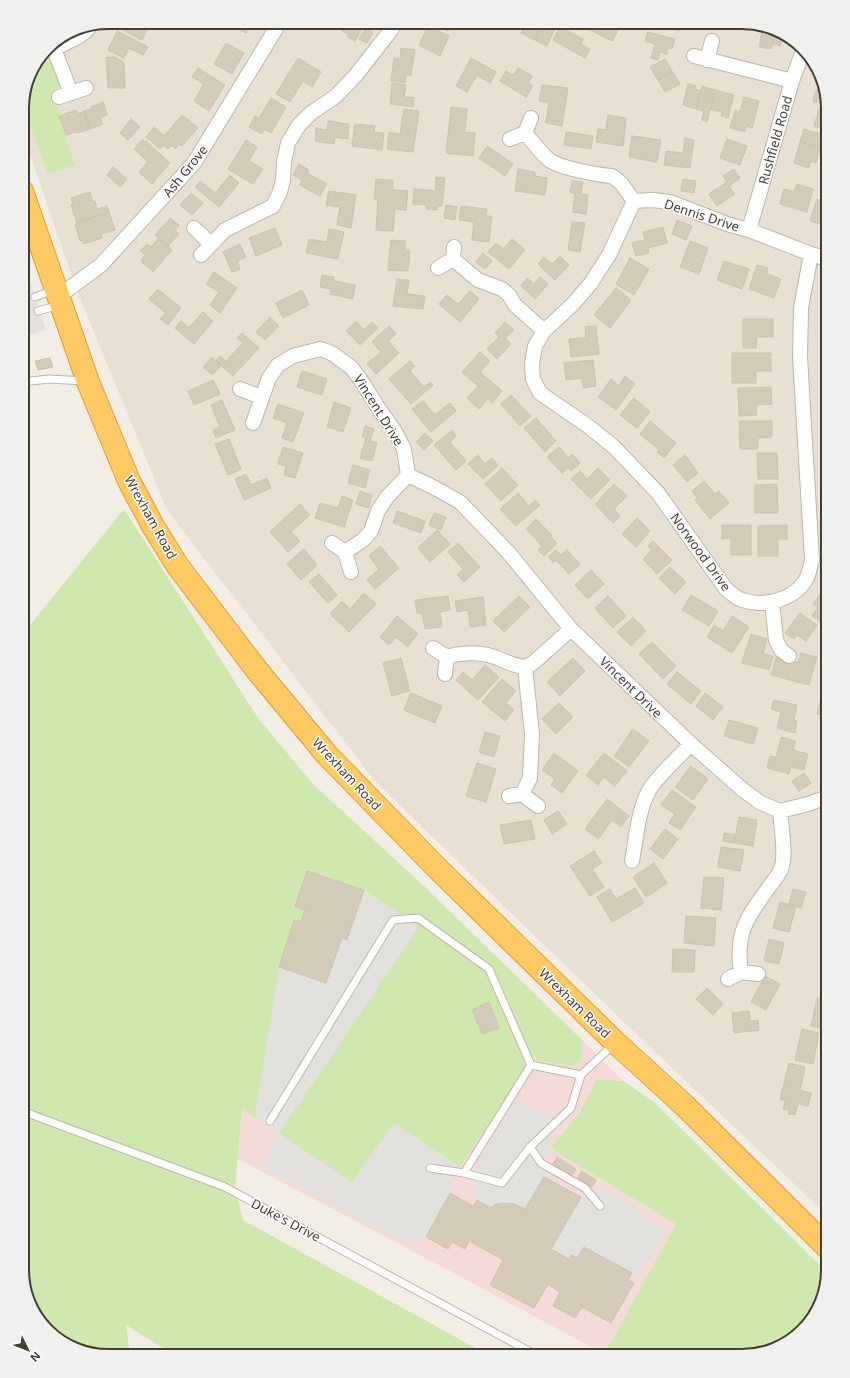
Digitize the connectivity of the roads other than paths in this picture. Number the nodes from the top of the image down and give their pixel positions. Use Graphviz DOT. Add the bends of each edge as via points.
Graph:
graph roads {
  1 [pos="276,29"];
  2 [pos="392,29"];
  3 [pos="84,33"];
  4 [pos="70,39"];
  5 [pos="712,41"];
  6 [pos="54,50"];
  7 [pos="694,56"];
  8 [pos="801,56"];
  9 [pos="707,60"];
  10 [pos="792,81"];
  11 [pos="86,88"];
  12 [pos="531,118"];
  13 [pos="525,133"];
  14 [pos="510,139"];
  15 [pos="634,201"];
  16 [pos="29,211"];
  17 [pos="194,228"];
  18 [pos="749,230"];
  19 [pos="211,244"];
  20 [pos="811,254"];
  21 [pos="201,255"];
  22 [pos="821,257"];
  23 [pos="438,268"];
  24 [pos="35,297"];
  25 [pos="59,297"];
  26 [pos="38,311"];
  27 [pos="544,331"];
  28 [pos="29,381"];
  29 [pos="88,382"];
  30 [pos="240,389"];
  31 [pos="261,397"];
  32 [pos="253,423"];
  33 [pos="408,475"];
  34 [pos="332,543"];
  35 [pos="345,552"];
  36 [pos="351,572"];
  37 [pos="772,602"];
  38 [pos="571,629"];
  39 [pos="433,648"];
  40 [pos="789,656"];
  41 [pos="447,657"];
  42 [pos="524,667"];
  43 [pos="445,674"];
  44 [pos="692,744"];
  45 [pos="821,799"];
  46 [pos="538,806"];
  47 [pos="780,811"];
  48 [pos="632,861"];
  49 [pos="741,972"];
  50 [pos="758,974"];
  51 [pos="728,979"];
  52 [pos="616,1043"];
  53 [pos="531,1065"];
  54 [pos="581,1075"];
  55 [pos="29,1114"];
  56 [pos="270,1122"];
  57 [pos="530,1147"];
  58 [pos="430,1168"];
  59 [pos="464,1172"];
  60 [pos="600,1206"];
  61 [pos="821,1241"];
  62 [pos="525,1349"];
  1 -- 25 [label="street, Ash Grove" via="194,163 100,265"];
  2 -- 19 [label="street" via="356,75 336,96 311,113 299,125 288,143 283,180 273,206 225,230"];
  3 -- 4 [label="street"];
  5 -- 9 [label="street"];
  6 -- 11 [label="street" via="65,95"];
  7 -- 9 [label="street"];
  8 -- 10 [label="street, Rushfield Road"];
  9 -- 10 [label="street"];
  10 -- 18 [label="street, Rushfield Road"];
  12 -- 13 [label="street"];
  13 -- 14 [label="street"];
  13 -- 15 [label="street" via="549,160 558,165 601,176 612,176 621,183"];
  15 -- 18 [label="street, Dennis Drive" via="670,202"];
  15 -- 27 [label="street, Norwood Drive" via="609,255 591,283"];
  16 -- 25 [label="highway, Wrexham Road"];
  17 -- 19 [label="street"];
  18 -- 20 [label="street, Dennis Drive"];
  19 -- 21 [label="street"];
  20 -- 22 [label="street, Dennis Drive"];
  20 -- 37 [label="street, Norwood Drive" via="802,308 800,357 812,560 805,581 791,595"];
  23 -- 27 [label="street" via="454,253 478,280 509,295 515,305"];
  24 -- 25 [label="lane"];
  25 -- 26 [label="lane"];
  25 -- 29 [label="highway, Wrexham Road"];
  27 -- 37 [label="street, Norwood Drive" via="535,346 532,364 533,379 540,393 614,447 649,483 726,589 740,599 753,603"];
  28 -- 29 [label="lane" via="49,379"];
  29 -- 52 [label="highway, Wrexham Road" via="129,481 153,526 178,565 256,669 327,755 437,868"];
  30 -- 31 [label="street"];
  31 -- 32 [label="street, Vincent Drive"];
  31 -- 33 [label="street, Vincent Drive" via="278,365 293,356 320,349 333,354 352,368 394,430 404,449"];
  33 -- 35 [label="street" via="387,496 371,531"];
  33 -- 38 [label="street, Vincent Drive" via="460,502 508,552"];
  34 -- 35 [label="street"];
  35 -- 36 [label="street"];
  37 -- 40 [label="street" via="776,640 781,650"];
  38 -- 42 [label="street" via="533,663"];
  38 -- 44 [label="street, Vincent Drive"];
  39 -- 41 [label="street"];
  41 -- 42 [label="street" via="456,654 487,655"];
  41 -- 43 [label="street"];
  42 -- 46 [label="street" via="532,734 530,778 516,795"];
  44 -- 47 [label="street, Vincent Drive" via="743,790 761,803"];
  44 -- 48 [label="street" via="648,792 641,813"];
  45 -- 47 [label="street"];
  47 -- 49 [label="street" via="782,868 751,912 743,928 739,955"];
  49 -- 50 [label="street"];
  49 -- 51 [label="street"];
  52 -- 54 [label="lane"];
  52 -- 61 [label="highway, Wrexham Road" via="683,1104"];
  53 -- 54 [label="lane"];
  53 -- 56 [label="lane" via="489,969 418,918 394,920"];
  53 -- 59 [label="lane"];
  54 -- 57 [label="lane" via="571,1108"];
  55 -- 62 [label="lane, Duke's Drive" via="224,1187"];
  57 -- 59 [label="lane" via="502,1183"];
  57 -- 60 [label="lane" via="541,1163 585,1188"];
  58 -- 59 [label="lane"];
}
